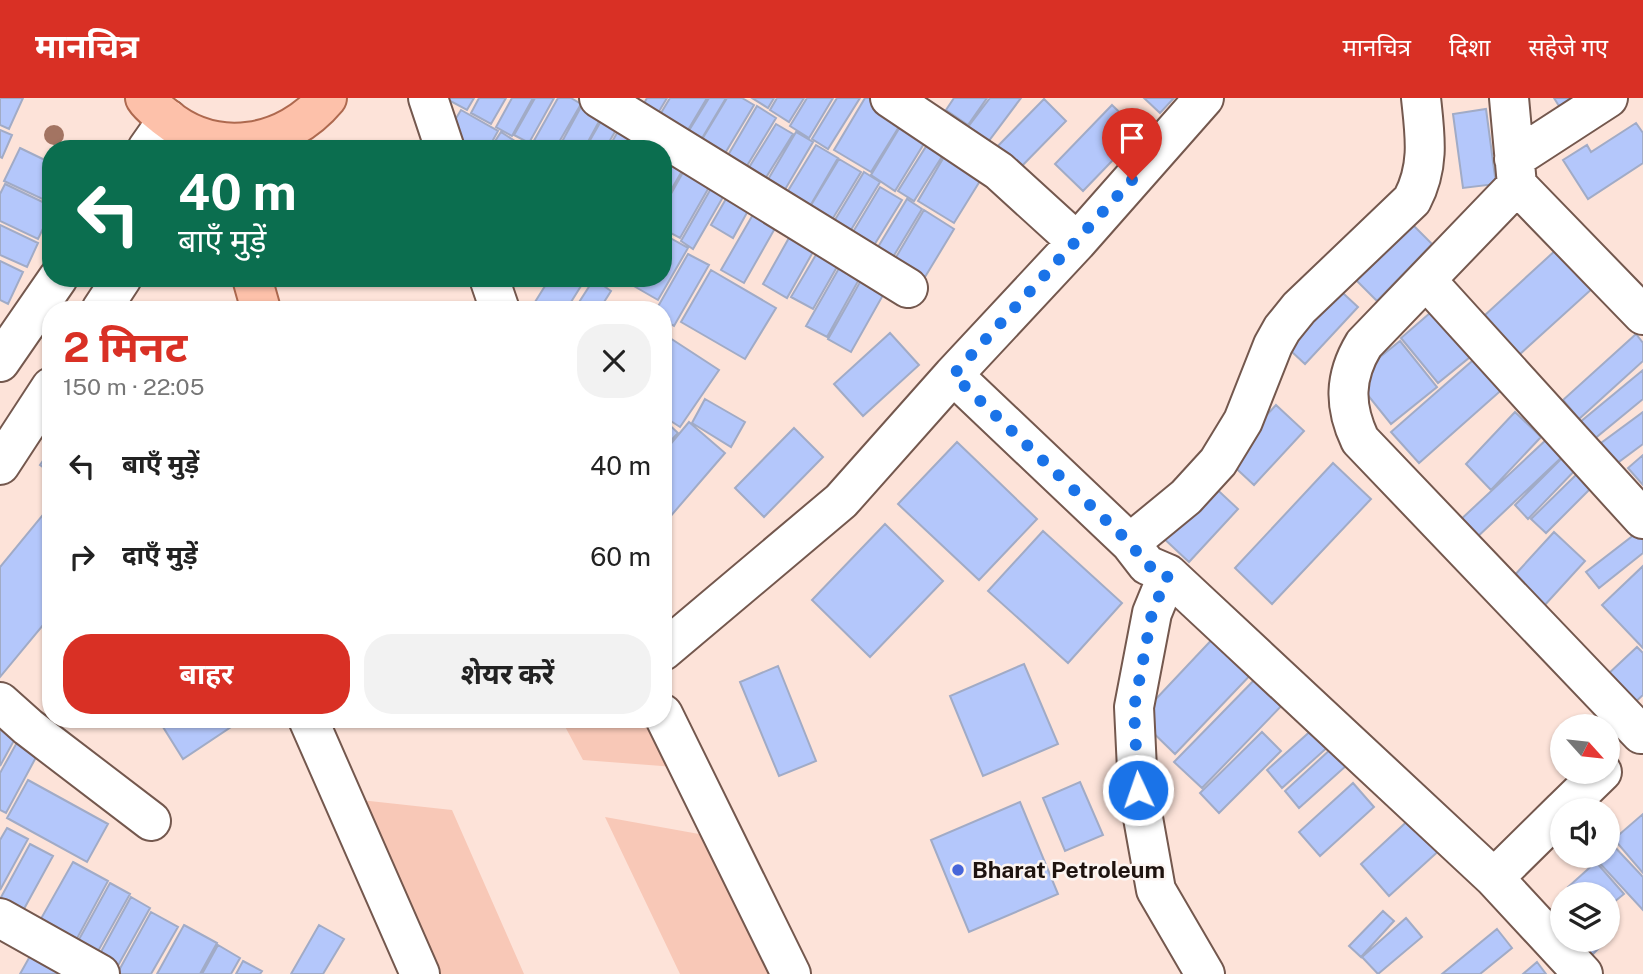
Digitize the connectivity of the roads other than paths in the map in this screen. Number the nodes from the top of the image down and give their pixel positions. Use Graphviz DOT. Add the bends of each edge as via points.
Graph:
graph roads {
  1 [pos="327,98"];
  2 [pos="428,98"];
  3 [pos="600,98"];
  4 [pos="890,98"];
  5 [pos="1204,98"];
  6 [pos="1421,98"];
  7 [pos="1509,98"];
  8 [pos="1608,98"];
  9 [pos="154,122"];
  10 [pos="200,140"];
  11 [pos="260,140"];
  12 [pos="442,140"];
  13 [pos="668,140"];
  14 [pos="672,142"];
  15 [pos="1515,172"];
  16 [pos="1077,242"];
  17 [pos="1426,280"];
  18 [pos="908,288"];
  19 [pos="42,301"];
  20 [pos="1643,316"];
  21 [pos="0,362"];
  22 [pos="0,367"];
  23 [pos="953,375"];
  24 [pos="42,389"];
  25 [pos="42,400"];
  26 [pos="0,465"];
  27 [pos="1643,519"];
  28 [pos="1130,543"];
  29 [pos="1168,575"];
  30 [pos="672,643"];
  31 [pos="0,702"];
  32 [pos="312,728"];
  33 [pos="670,728"];
  34 [pos="1642,734"];
  35 [pos="1620,755"];
  36 [pos="1590,784"];
  37 [pos="1575,798"];
  38 [pos="151,821"];
  39 [pos="1550,823"];
  40 [pos="1494,878"];
  41 [pos="0,918"];
  42 [pos="100,974"];
  43 [pos="420,974"];
  44 [pos="791,974"];
  45 [pos="1205,974"];
  46 [pos="1583,974"];
  1 -- 11 [label="main road" via="313,115 283,134"];
  2 -- 12 [label="street"];
  3 -- 13 [label="street"];
  4 -- 16 [label="street" via="999,171"];
  5 -- 16 [label="street"];
  6 -- 28 [label="street" via="1425,167 1412,200 1299,308 1273,345 1242,421 1218,462 1186,497"];
  7 -- 15 [label="street"];
  8 -- 15 [label="street"];
  9 -- 10 [label="main road" via="177,127"];
  14 -- 18 [label="street"];
  15 -- 17 [label="street"];
  15 -- 20 [label="street"];
  16 -- 23 [label="street"];
  17 -- 27 [label="street"];
  17 -- 34 [label="street" via="1364,344 1353,363 1348,402 1360,440"];
  19 -- 21 [label="street"];
  22 -- 24 [label="street"];
  23 -- 28 [label="street"];
  23 -- 30 [label="street" via="841,502"];
  25 -- 26 [label="street"];
  28 -- 29 [label="street" via="1147,565"];
  29 -- 40 [label="street"];
  29 -- 45 [label="street" via="1152,613 1134,708 1138,790 1156,890"];
  31 -- 38 [label="street"];
  32 -- 43 [label="street"];
  33 -- 44 [label="street"];
  34 -- 35 [label="street"];
  36 -- 37 [label="street"];
  39 -- 40 [label="street"];
  40 -- 46 [label="street"];
  41 -- 42 [label="street"];
}
